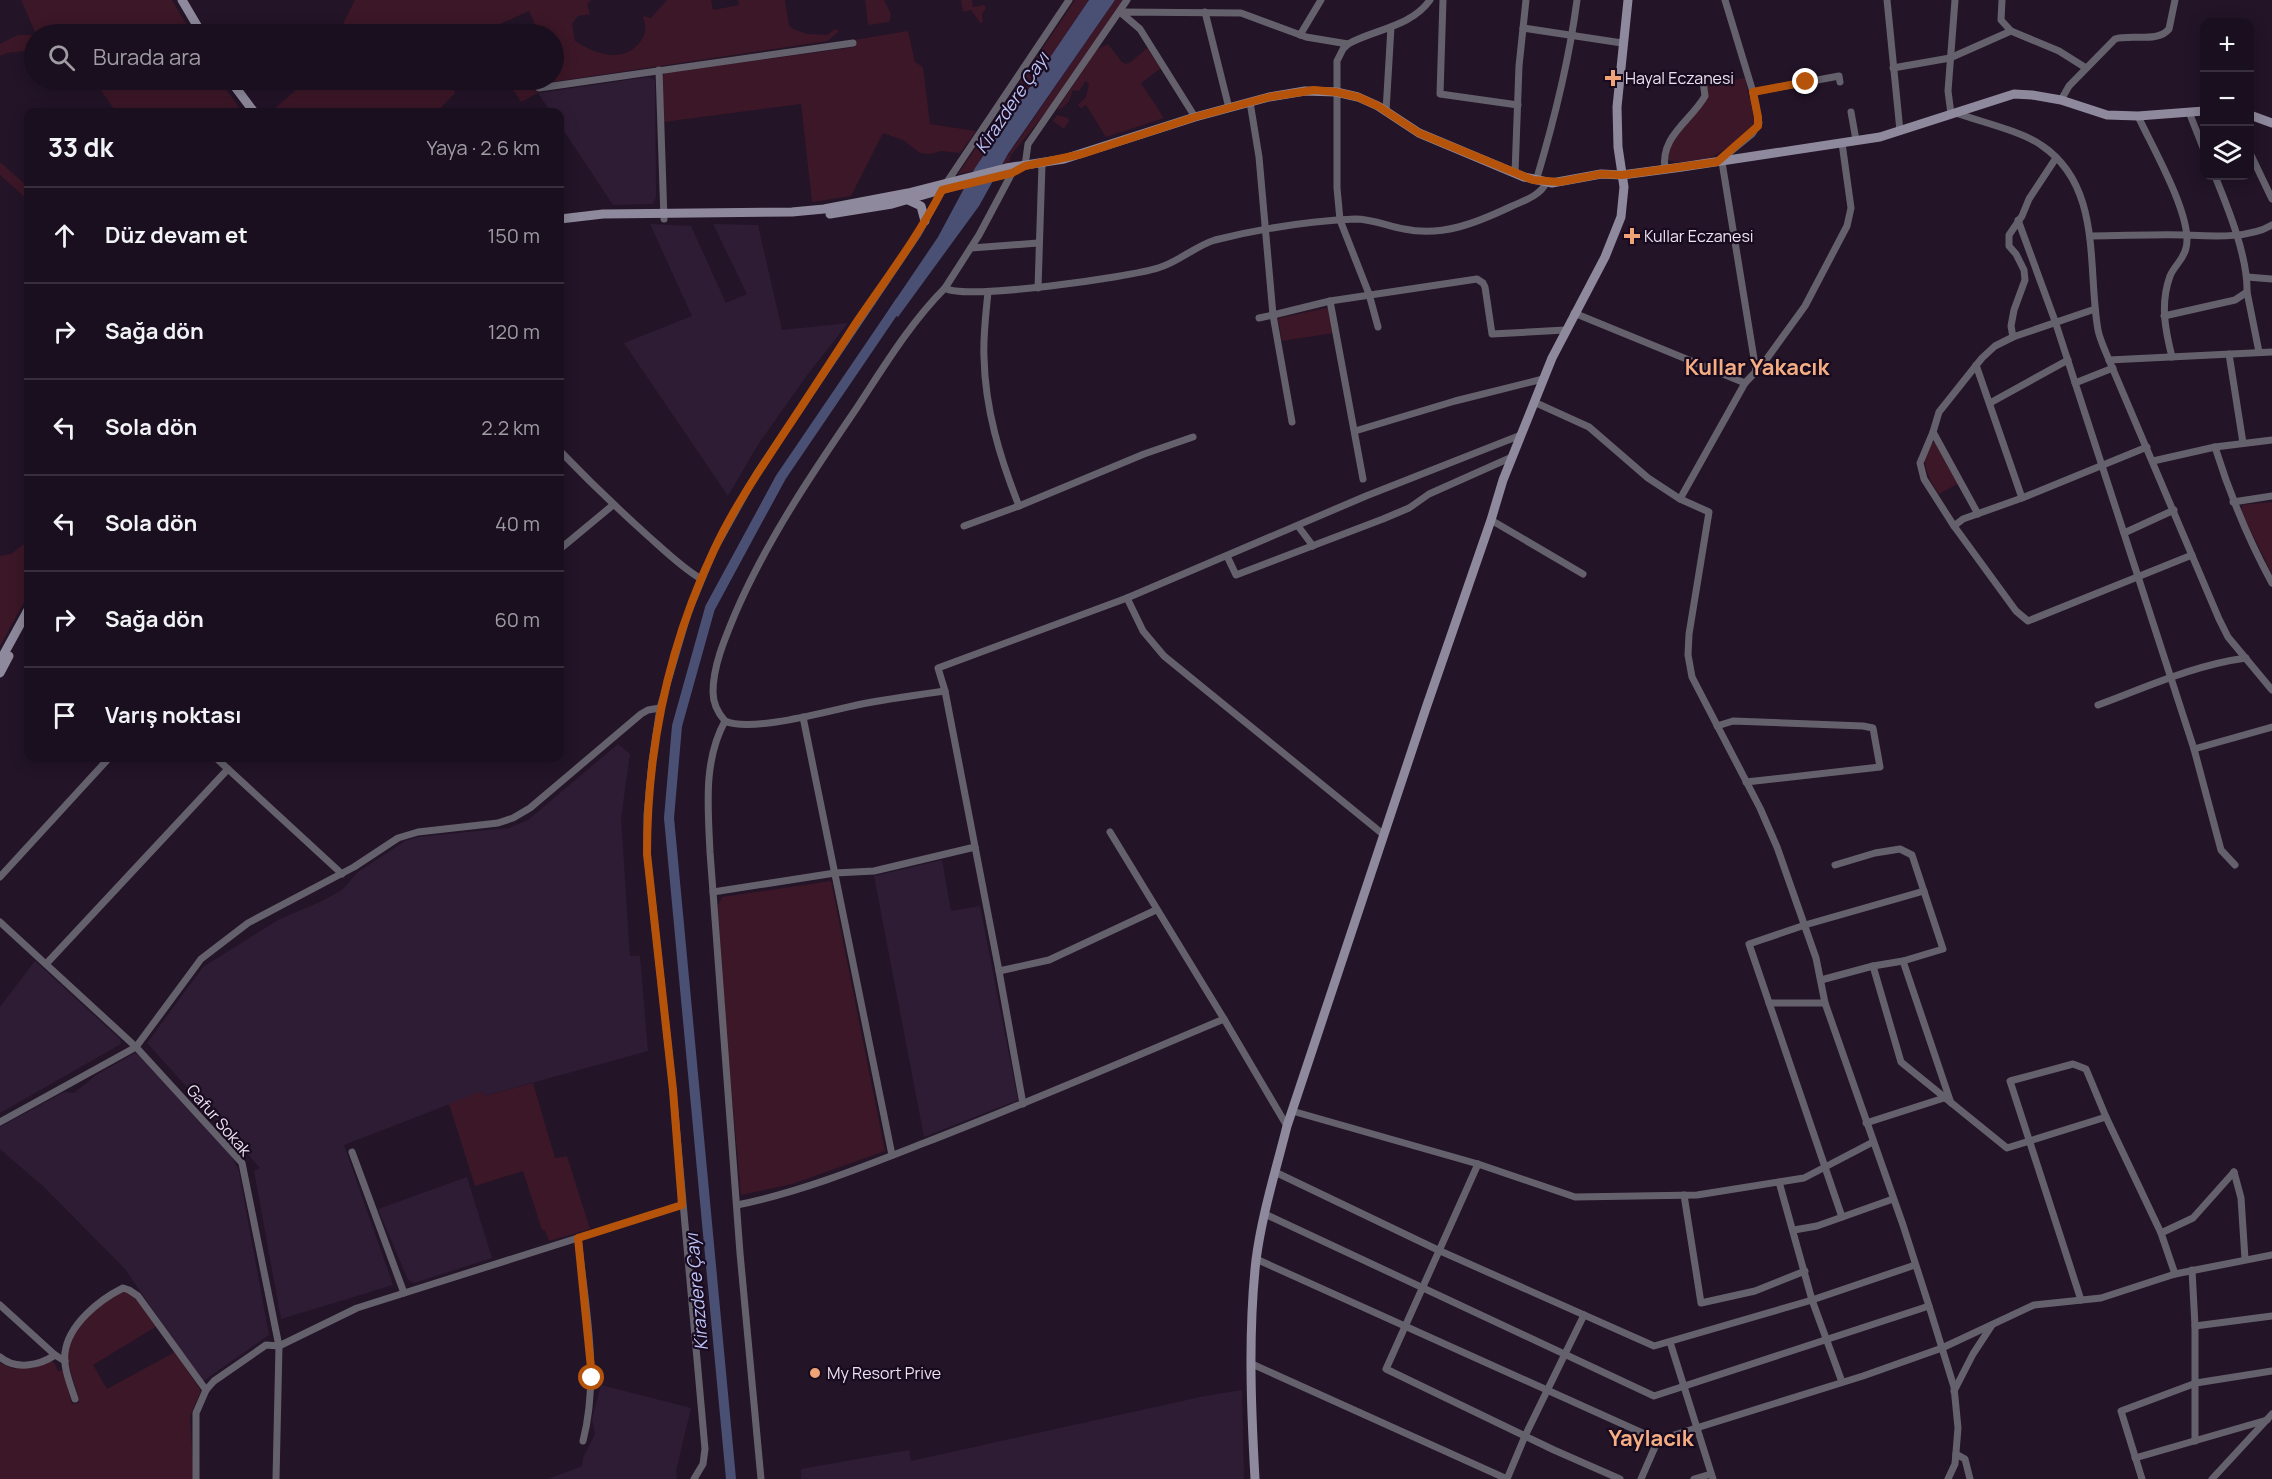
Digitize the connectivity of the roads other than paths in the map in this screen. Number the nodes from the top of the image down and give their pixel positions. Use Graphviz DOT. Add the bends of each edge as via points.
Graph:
graph roads {
  1 [pos="182,0"];
  2 [pos="1069,0"];
  3 [pos="1127,0"];
  4 [pos="1321,0"];
  5 [pos="1443,0"];
  6 [pos="1525,0"];
  7 [pos="1577,0"];
  8 [pos="1628,0"];
  9 [pos="1725,0"];
  10 [pos="1887,0"];
  11 [pos="1954,0"];
  12 [pos="2002,0"];
  13 [pos="2175,0"];
  14 [pos="1427,1"];
  15 [pos="1120,12"];
  16 [pos="1205,12"];
  17 [pos="196,24"];
  18 [pos="1391,27"];
  19 [pos="1523,28"];
  20 [pos="2011,31"];
  21 [pos="1300,35"];
  22 [pos="1572,36"];
  23 [pos="853,43"];
  24 [pos="1623,43"];
  25 [pos="1348,44"];
  26 [pos="1950,58"];
  27 [pos="1893,68"];
  28 [pos="2086,68"];
  29 [pos="659,70"];
  30 [pos="1703,81"];
  31 [pos="1840,82"];
  32 [pos="564,84"];
  33 [pos="238,90"];
  34 [pos="1336,92"];
  35 [pos="1753,92"];
  36 [pos="2061,100"];
  37 [pos="1250,102"];
  38 [pos="1518,105"];
  39 [pos="251,108"];
  40 [pos="1229,108"];
  41 [pos="1386,111"];
  42 [pos="2200,111"];
  43 [pos="1851,112"];
  44 [pos="2189,112"];
  45 [pos="1954,113"];
  46 [pos="2138,116"];
  47 [pos="2254,116"];
  48 [pos="1195,117"];
  49 [pos="2272,123"];
  50 [pos="1900,131"];
  51 [pos="2200,138"];
  52 [pos="1856,140"];
  53 [pos="1842,143"];
  54 [pos="2056,158"];
  55 [pos="2254,161"];
  56 [pos="1719,162"];
  57 [pos="1042,164"];
  58 [pos="1025,166"];
  59 [pos="1665,169"];
  60 [pos="1007,172"];
  61 [pos="1515,173"];
  62 [pos="1622,175"];
  63 [pos="2217,180"];
  64 [pos="1536,181"];
  65 [pos="1546,183"];
  66 [pos="950,184"];
  67 [pos="2272,199"];
  68 [pos="908,200"];
  69 [pos="664,216"];
  70 [pos="564,219"];
  71 [pos="1340,220"];
  72 [pos="2018,220"];
  73 [pos="925,221"];
  74 [pos="564,224"];
  75 [pos="2272,225"];
  76 [pos="1267,230"];
  77 [pos="2235,234"];
  78 [pos="2091,236"];
  79 [pos="2186,236"];
  80 [pos="1038,243"];
  81 [pos="970,248"];
  82 [pos="2247,277"];
  83 [pos="2272,279"];
  84 [pos="945,288"];
  85 [pos="1038,288"];
  86 [pos="988,291"];
  87 [pos="2247,292"];
  88 [pos="1369,294"];
  89 [pos="1330,301"];
  90 [pos="2095,309"];
  91 [pos="1574,313"];
  92 [pos="1273,315"];
  93 [pos="2164,316"];
  94 [pos="1259,318"];
  95 [pos="2055,321"];
  96 [pos="1378,327"];
  97 [pos="1565,330"];
  98 [pos="2013,337"];
  99 [pos="2259,352"];
  100 [pos="2272,352"];
  101 [pos="2229,354"];
  102 [pos="2172,357"];
  103 [pos="2068,360"];
  104 [pos="2109,360"];
  105 [pos="1976,365"];
  106 [pos="2113,368"];
  107 [pos="1756,371"];
  108 [pos="1543,379"];
  109 [pos="1745,382"];
  110 [pos="2075,383"];
  111 [pos="1534,402"];
  112 [pos="1990,403"];
  113 [pos="1292,422"];
  114 [pos="1354,431"];
  115 [pos="1933,432"];
  116 [pos="1521,435"];
  117 [pos="1193,437"];
  118 [pos="2272,440"];
  119 [pos="2243,443"];
  120 [pos="2147,447"];
  121 [pos="2216,447"];
  122 [pos="564,455"];
  123 [pos="1512,457"];
  124 [pos="2153,461"];
  125 [pos="2102,465"];
  126 [pos="1363,479"];
  127 [pos="2272,496"];
  128 [pos="2022,498"];
  129 [pos="1680,499"];
  130 [pos="2233,502"];
  131 [pos="613,505"];
  132 [pos="1019,506"];
  133 [pos="2174,510"];
  134 [pos="1978,514"];
  135 [pos="1491,520"];
  136 [pos="964,526"];
  137 [pos="1299,526"];
  138 [pos="1954,526"];
  139 [pos="2124,533"];
  140 [pos="564,546"];
  141 [pos="1313,546"];
  142 [pos="2192,555"];
  143 [pos="1227,556"];
  144 [pos="1583,574"];
  145 [pos="2138,577"];
  146 [pos="702,579"];
  147 [pos="2272,583"];
  148 [pos="1127,598"];
  149 [pos="24,617"];
  150 [pos="24,629"];
  151 [pos="2246,658"];
  152 [pos="0,661"];
  153 [pos="0,673"];
  154 [pos="2171,678"];
  155 [pos="2272,690"];
  156 [pos="945,691"];
  157 [pos="2098,705"];
  158 [pos="660,708"];
  159 [pos="803,717"];
  160 [pos="725,722"];
  161 [pos="1717,726"];
  162 [pos="2272,727"];
  163 [pos="2194,749"];
  164 [pos="105,762"];
  165 [pos="220,762"];
  166 [pos="228,769"];
  167 [pos="1746,782"];
  168 [pos="1110,832"];
  169 [pos="1384,835"];
  170 [pos="975,847"];
  171 [pos="2235,865"];
  172 [pos="1835,866"];
  173 [pos="835,873"];
  174 [pos="342,874"];
  175 [pos="0,877"];
  176 [pos="1924,891"];
  177 [pos="713,892"];
  178 [pos="1156,910"];
  179 [pos="0,922"];
  180 [pos="1805,925"];
  181 [pos="1903,961"];
  182 [pos="46,964"];
  183 [pos="1873,966"];
  184 [pos="999,971"];
  185 [pos="1821,980"];
  186 [pos="1769,1003"];
  187 [pos="1825,1003"];
  188 [pos="1224,1019"];
  189 [pos="136,1047"];
  190 [pos="1944,1098"];
  191 [pos="1023,1104"];
  192 [pos="1952,1105"];
  193 [pos="1292,1111"];
  194 [pos="2106,1117"];
  195 [pos="0,1122"];
  196 [pos="1866,1123"];
  197 [pos="1287,1126"];
  198 [pos="2028,1142"];
  199 [pos="1873,1143"];
  200 [pos="352,1152"];
  201 [pos="892,1155"];
  202 [pos="1478,1164"];
  203 [pos="1824,1167"];
  204 [pos="1275,1172"];
  205 [pos="1779,1182"];
  206 [pos="1684,1195"];
  207 [pos="1893,1198"];
  208 [pos="682,1205"];
  209 [pos="737,1205"];
  210 [pos="1265,1214"];
  211 [pos="1842,1217"];
  212 [pos="1794,1230"];
  213 [pos="2161,1233"];
  214 [pos="578,1238"];
  215 [pos="1438,1250"];
  216 [pos="2272,1255"];
  217 [pos="1256,1259"];
  218 [pos="2245,1259"];
  219 [pos="1916,1265"];
  220 [pos="2192,1270"];
  221 [pos="1805,1271"];
  222 [pos="2175,1274"];
  223 [pos="1422,1288"];
  224 [pos="404,1293"];
  225 [pos="1812,1300"];
  226 [pos="2082,1300"];
  227 [pos="0,1305"];
  228 [pos="1929,1306"];
  229 [pos="1584,1315"];
  230 [pos="2272,1316"];
  231 [pos="1992,1324"];
  232 [pos="2195,1326"];
  233 [pos="1404,1327"];
  234 [pos="1826,1340"];
  235 [pos="1670,1342"];
  236 [pos="279,1346"];
  237 [pos="1942,1348"];
  238 [pos="55,1355"];
  239 [pos="1565,1355"];
  240 [pos="0,1357"];
  241 [pos="65,1361"];
  242 [pos="1252,1364"];
  243 [pos="2272,1371"];
  244 [pos="1842,1382"];
  245 [pos="2196,1383"];
  246 [pos="1684,1386"];
  247 [pos="206,1390"];
  248 [pos="1547,1391"];
  249 [pos="1954,1391"];
  250 [pos="75,1400"];
  251 [pos="2269,1417"];
  252 [pos="1697,1428"];
  253 [pos="1525,1436"];
  254 [pos="1658,1440"];
  255 [pos="583,1441"];
  256 [pos="2195,1441"];
  257 [pos="1956,1454"];
  258 [pos="2135,1458"];
  259 [pos="1712,1477"];
  260 [pos="196,1479"];
  261 [pos="276,1479"];
  262 [pos="694,1479"];
  263 [pos="761,1479"];
  264 [pos="1255,1479"];
  265 [pos="1507,1479"];
  266 [pos="1620,1479"];
  267 [pos="1641,1479"];
  268 [pos="1694,1479"];
  269 [pos="1947,1479"];
  270 [pos="1970,1479"];
  271 [pos="2142,1479"];
  272 [pos="2212,1479"];
  1 -- 17 [label="main road"];
  2 -- 66 [label="street"];
  3 -- 15 [label="street"];
  4 -- 21 [label="street"];
  5 -- 38 [label="street" via="1440,94"];
  6 -- 19 [label="street"];
  7 -- 22 [label="street"];
  8 -- 24 [label="main road"];
  9 -- 35 [label="street"];
  10 -- 27 [label="street"];
  11 -- 26 [label="street"];
  12 -- 20 [label="street" via="2001,20"];
  13 -- 28 [label="street" via="2166,33 2115,39"];
  14 -- 18 [label="street" via="1410,19"];
  15 -- 16 [label="street"];
  15 -- 48 [label="street" via="1140,29"];
  15 -- 58 [label="street" via="1028,144"];
  16 -- 21 [label="street" via="1250,15"];
  16 -- 40 [label="street"];
  18 -- 25 [label="street"];
  18 -- 41 [label="street"];
  19 -- 22 [label="street"];
  19 -- 38 [label="street"];
  20 -- 26 [label="street"];
  20 -- 28 [label="street" via="2059,51"];
  21 -- 25 [label="street"];
  22 -- 24 [label="street"];
  22 -- 64 [label="street" via="1556,114"];
  23 -- 29 [label="street"];
  24 -- 62 [label="main road" via="1617,107"];
  25 -- 34 [label="street" via="1337,62"];
  26 -- 27 [label="street"];
  26 -- 45 [label="street" via="1948,97"];
  27 -- 50 [label="street"];
  28 -- 36 [label="street"];
  29 -- 32 [label="street"];
  29 -- 69 [label="street"];
  30 -- 59 [label="street" via="1705,96 1670,141 1664,156"];
  31 -- 35 [label="street" via="1839,76"];
  33 -- 39 [label="main road"];
  34 -- 37 [label="main road" via="1305,91"];
  34 -- 41 [label="main road" via="1358,97"];
  34 -- 71 [label="street"];
  35 -- 56 [label="street" via="1758,126"];
  36 -- 45 [label="main road" via="2014,94"];
  36 -- 46 [label="main road" via="2107,115"];
  37 -- 40 [label="main road"];
  37 -- 76 [label="street"];
  38 -- 61 [label="street"];
  40 -- 48 [label="main road"];
  41 -- 61 [label="main road" via="1419,133"];
  42 -- 44 [label="main road"];
  43 -- 52 [label="street"];
  44 -- 46 [label="main road"];
  44 -- 51 [label="street"];
  45 -- 50 [label="main road"];
  45 -- 54 [label="street" via="2025,136"];
  46 -- 79 [label="street" via="2184,218"];
  47 -- 49 [label="main road"];
  48 -- 57 [label="main road"];
  50 -- 52 [label="main road"];
  52 -- 53 [label="main road"];
  53 -- 56 [label="main road"];
  53 -- 107 [label="street" via="1851,208 1847,226 1805,306"];
  54 -- 72 [label="street"];
  54 -- 78 [label="street" via="2073,179"];
  55 -- 67 [label="street"];
  56 -- 59 [label="main road"];
  56 -- 107 [label="street"];
  57 -- 58 [label="main road"];
  57 -- 80 [label="street"];
  58 -- 60 [label="main road"];
  59 -- 62 [label="main road"];
  60 -- 66 [label="main road"];
  60 -- 81 [label="street"];
  61 -- 64 [label="main road"];
  62 -- 65 [label="main road" via="1601,174"];
  62 -- 91 [label="main road" via="1623,207 1616,234"];
  63 -- 77 [label="street"];
  64 -- 65 [label="main road"];
  65 -- 71 [label="street" via="1533,196 1475,223 1448,230 1417,231 1364,219"];
  66 -- 68 [label="main road"];
  66 -- 69 [label="main road" via="806,212"];
  66 -- 73 [label="street"];
  68 -- 69 [label="main road" via="801,218"];
  68 -- 73 [label="main road" via="921,206"];
  69 -- 70 [label="main road" via="603,214"];
  69 -- 74 [label="main road"];
  71 -- 76 [label="street"];
  71 -- 88 [label="street"];
  72 -- 95 [label="street"];
  72 -- 98 [label="street" via="2009,235 2009,246 2025,279 2014,310"];
  73 -- 146 [label="street" via="757,473 726,526"];
  75 -- 77 [label="street" via="2263,231"];
  76 -- 85 [label="street" via="1208,242 1187,256 1150,271"];
  76 -- 92 [label="street"];
  77 -- 79 [label="street"];
  77 -- 82 [label="street"];
  78 -- 79 [label="street"];
  78 -- 90 [label="street"];
  79 -- 93 [label="street" via="2186,248 2165,292"];
  80 -- 81 [label="street"];
  80 -- 85 [label="street"];
  81 -- 84 [label="street"];
  82 -- 83 [label="street"];
  82 -- 87 [label="street"];
  84 -- 86 [label="street" via="956,292"];
  84 -- 160 [label="street" via="918,318 870,387 767,547 718,661 713,697"];
  85 -- 86 [label="street"];
  86 -- 132 [label="street" via="984,354 987,394 998,447"];
  87 -- 93 [label="street" via="2235,300"];
  87 -- 99 [label="street"];
  88 -- 89 [label="street"];
  88 -- 96 [label="street"];
  88 -- 97 [label="street" via="1478,280 1487,294 1492,334"];
  89 -- 92 [label="street"];
  89 -- 114 [label="street"];
  90 -- 95 [label="street"];
  90 -- 104 [label="street" via="2098,333"];
  91 -- 97 [label="main road"];
  91 -- 109 [label="street"];
  92 -- 94 [label="street"];
  92 -- 113 [label="street"];
  93 -- 102 [label="street"];
  95 -- 98 [label="street"];
  95 -- 103 [label="street"];
  97 -- 108 [label="main road"];
  98 -- 105 [label="street" via="1995,346"];
  99 -- 100 [label="street"];
  99 -- 101 [label="street"];
  101 -- 102 [label="street"];
  101 -- 119 [label="street"];
  102 -- 104 [label="street"];
  103 -- 110 [label="street"];
  103 -- 112 [label="street"];
  104 -- 106 [label="street"];
  105 -- 112 [label="street"];
  105 -- 115 [label="street" via="1939,412"];
  106 -- 110 [label="street"];
  106 -- 120 [label="street"];
  107 -- 109 [label="street"];
  108 -- 111 [label="main road"];
  108 -- 114 [label="street"];
  109 -- 129 [label="street"];
  110 -- 125 [label="street"];
  111 -- 116 [label="main road"];
  111 -- 129 [label="street" via="1588,427 1648,478"];
  112 -- 128 [label="street"];
  114 -- 126 [label="street"];
  115 -- 134 [label="street"];
  115 -- 138 [label="street" via="1920,463 1924,479"];
  116 -- 123 [label="main road"];
  116 -- 137 [label="street"];
  117 -- 132 [label="street"];
  118 -- 119 [label="street"];
  119 -- 121 [label="street"];
  120 -- 124 [label="street"];
  120 -- 125 [label="street"];
  121 -- 124 [label="street"];
  121 -- 130 [label="street"];
  122 -- 131 [label="street"];
  123 -- 135 [label="main road"];
  123 -- 141 [label="street" via="1429,494 1409,508"];
  124 -- 133 [label="street"];
  125 -- 128 [label="street"];
  125 -- 139 [label="street"];
  127 -- 130 [label="street"];
  128 -- 134 [label="street"];
  129 -- 161 [label="street" via="1708,512 1688,655 1692,677"];
  130 -- 147 [label="street"];
  131 -- 140 [label="street"];
  131 -- 146 [label="street" via="674,560"];
  132 -- 136 [label="street"];
  133 -- 139 [label="street"];
  133 -- 142 [label="street"];
  134 -- 138 [label="street"];
  135 -- 144 [label="street"];
  135 -- 169 [label="main road"];
  137 -- 141 [label="street"];
  137 -- 143 [label="street"];
  138 -- 145 [label="street" via="2016,611 2028,621"];
  139 -- 145 [label="street"];
  141 -- 143 [label="street" via="1236,575"];
  142 -- 145 [label="street"];
  142 -- 151 [label="street" via="2228,637"];
  143 -- 148 [label="street"];
  145 -- 154 [label="street"];
  146 -- 158 [label="street"];
  148 -- 156 [label="street" via="938,668"];
  148 -- 169 [label="street" via="1143,631 1164,656"];
  149 -- 152 [label="main road"];
  150 -- 153 [label="main road"];
  151 -- 154 [label="street" via="2217,662"];
  151 -- 155 [label="street"];
  154 -- 157 [label="street"];
  154 -- 163 [label="street"];
  156 -- 159 [label="street"];
  156 -- 170 [label="street"];
  158 -- 174 [label="street" via="640,714 530,808 513,818 407,834"];
  158 -- 208 [label="street" via="647,816 647,854"];
  159 -- 160 [label="street" via="743,725"];
  159 -- 173 [label="street"];
  160 -- 177 [label="street" via="714,745 710,768"];
  161 -- 167 [label="street"];
  161 -- 167 [label="street" via="1733,721 1873,728 1880,767"];
  162 -- 163 [label="street"];
  163 -- 171 [label="street" via="2221,850"];
  164 -- 175 [label="street"];
  165 -- 166 [label="street"];
  166 -- 174 [label="street"];
  166 -- 182 [label="street"];
  167 -- 180 [label="street" via="1777,847"];
  168 -- 178 [label="street"];
  169 -- 193 [label="main road"];
  170 -- 173 [label="street" via="884,870"];
  170 -- 184 [label="street"];
  172 -- 176 [label="street" via="1900,849 1912,855"];
  173 -- 177 [label="street"];
  173 -- 201 [label="street"];
  174 -- 189 [label="street" via="248,923 208,952"];
  176 -- 180 [label="street"];
  176 -- 181 [label="street" via="1943,949"];
  177 -- 209 [label="street"];
  178 -- 184 [label="street" via="1049,960"];
  178 -- 188 [label="street"];
  179 -- 182 [label="street, Gafur Sokak"];
  180 -- 185 [label="street"];
  180 -- 186 [label="street" via="1749,944"];
  181 -- 183 [label="street"];
  181 -- 192 [label="street"];
  182 -- 189 [label="street, Gafur Sokak"];
  183 -- 185 [label="street"];
  183 -- 190 [label="street" via="1901,1062"];
  184 -- 191 [label="street"];
  185 -- 187 [label="street"];
  186 -- 187 [label="street"];
  186 -- 203 [label="street"];
  187 -- 196 [label="street"];
  188 -- 191 [label="street"];
  188 -- 197 [label="street"];
  189 -- 195 [label="street"];
  189 -- 236 [label="street, Gafur Sokak" via="242,1163"];
  190 -- 192 [label="street"];
  190 -- 196 [label="street"];
  191 -- 201 [label="street"];
  192 -- 198 [label="street" via="2007,1148"];
  193 -- 197 [label="main road"];
  193 -- 202 [label="street"];
  194 -- 198 [label="street"];
  194 -- 198 [label="street" via="2086,1069 2073,1065 2010,1082"];
  194 -- 213 [label="street"];
  196 -- 199 [label="street"];
  197 -- 204 [label="main road"];
  198 -- 226 [label="street"];
  199 -- 203 [label="street"];
  199 -- 207 [label="street"];
  200 -- 224 [label="street"];
  201 -- 209 [label="street" via="798,1189"];
  202 -- 206 [label="street" via="1575,1197"];
  202 -- 215 [label="street"];
  203 -- 205 [label="street" via="1804,1178"];
  203 -- 211 [label="street"];
  204 -- 210 [label="main road"];
  204 -- 215 [label="street"];
  205 -- 206 [label="street"];
  205 -- 212 [label="street"];
  206 -- 221 [label="street" via="1701,1303 1755,1291"];
  207 -- 211 [label="street"];
  207 -- 219 [label="street"];
  208 -- 214 [label="street"];
  208 -- 262 [label="street" via="705,1449 703,1464"];
  209 -- 263 [label="street"];
  210 -- 217 [label="main road"];
  210 -- 223 [label="street"];
  211 -- 212 [label="street"];
  212 -- 221 [label="street"];
  213 -- 218 [label="street" via="2193,1218 2234,1172 2241,1198"];
  213 -- 222 [label="street"];
  214 -- 224 [label="street"];
  214 -- 255 [label="street" via="592,1378"];
  215 -- 223 [label="street"];
  215 -- 229 [label="street"];
  216 -- 218 [label="street"];
  217 -- 233 [label="street"];
  217 -- 242 [label="main road"];
  218 -- 220 [label="street"];
  219 -- 225 [label="street"];
  219 -- 228 [label="street"];
  220 -- 222 [label="street"];
  220 -- 232 [label="street"];
  221 -- 225 [label="street"];
  222 -- 226 [label="street" via="2102,1298"];
  223 -- 233 [label="street"];
  223 -- 239 [label="street"];
  224 -- 236 [label="street" via="357,1308"];
  225 -- 234 [label="street"];
  225 -- 235 [label="street"];
  226 -- 231 [label="street" via="2034,1305"];
  227 -- 238 [label="street"];
  228 -- 234 [label="street"];
  228 -- 237 [label="street"];
  229 -- 235 [label="street" via="1654,1346"];
  229 -- 239 [label="street"];
  230 -- 232 [label="street"];
  231 -- 237 [label="street"];
  231 -- 249 [label="street"];
  232 -- 245 [label="street"];
  233 -- 248 [label="street"];
  233 -- 253 [label="street" via="1386,1369"];
  234 -- 244 [label="street"];
  234 -- 246 [label="street"];
  235 -- 246 [label="street"];
  236 -- 247 [label="street" via="266,1346"];
  236 -- 261 [label="street, Gafur Sokak"];
  237 -- 244 [label="street"];
  237 -- 249 [label="street"];
  238 -- 240 [label="street" via="17,1365"];
  238 -- 241 [label="street"];
  239 -- 246 [label="street" via="1654,1396"];
  239 -- 248 [label="street"];
  241 -- 247 [label="street" via="68,1342 80,1322 126,1288 138,1296"];
  241 -- 250 [label="street"];
  242 -- 264 [label="main road"];
  242 -- 265 [label="street"];
  243 -- 245 [label="street"];
  244 -- 252 [label="street"];
  245 -- 256 [label="street"];
  245 -- 258 [label="street" via="2121,1411"];
  246 -- 252 [label="street"];
  247 -- 260 [label="street" via="196,1413"];
  248 -- 253 [label="street"];
  248 -- 254 [label="street"];
  249 -- 257 [label="street"];
  251 -- 256 [label="street"];
  251 -- 272 [label="street"];
  252 -- 254 [label="street"];
  252 -- 259 [label="street"];
  253 -- 265 [label="street"];
  253 -- 266 [label="street"];
  254 -- 267 [label="street"];
  256 -- 258 [label="street"];
  257 -- 269 [label="street"];
  257 -- 270 [label="street" via="1965,1459"];
  258 -- 271 [label="street"];
  259 -- 268 [label="street"];
}
